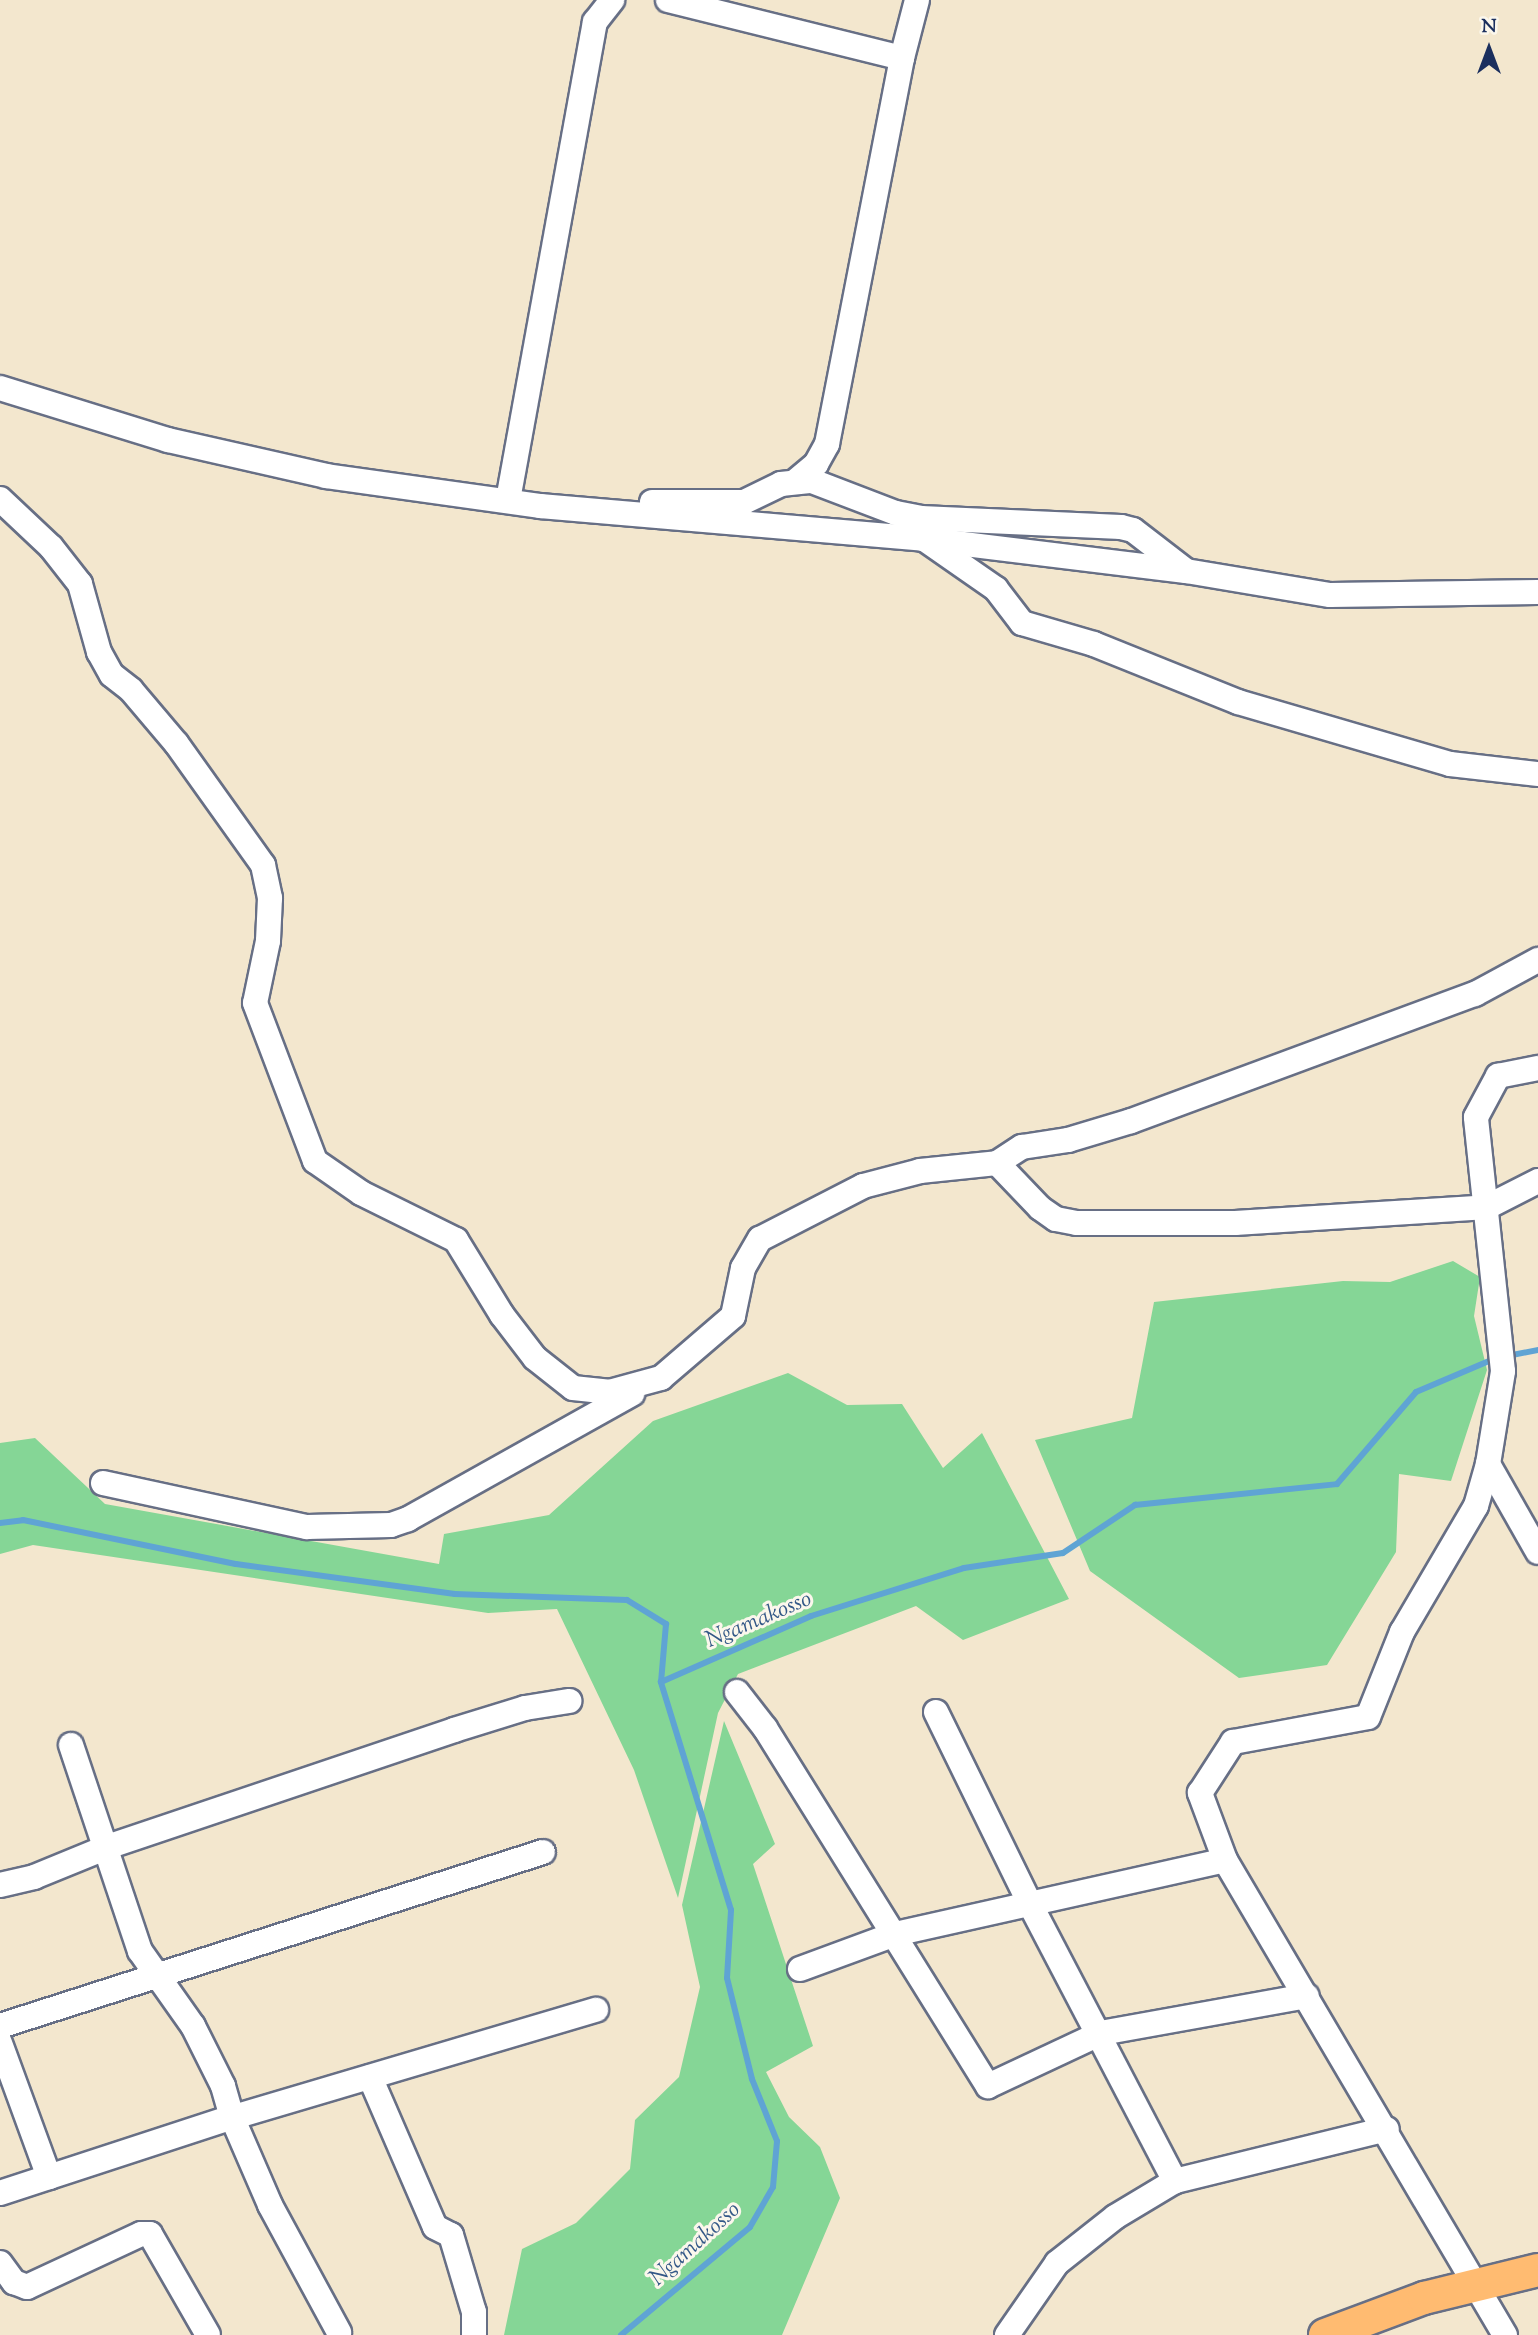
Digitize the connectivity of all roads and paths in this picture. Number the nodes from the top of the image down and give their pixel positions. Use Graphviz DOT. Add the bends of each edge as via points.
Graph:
graph roads {
  1 [pos="612,0"];
  2 [pos="668,0"];
  3 [pos="917,0"];
  4 [pos="901,58"];
  5 [pos="0,388"];
  6 [pos="797,480"];
  7 [pos="0,499"];
  8 [pos="508,500"];
  9 [pos="540,506"];
  10 [pos="924,539"];
  11 [pos="1186,571"];
  12 [pos="1538,592"];
  13 [pos="1538,774"];
  14 [pos="1538,960"];
  15 [pos="1538,1068"];
  16 [pos="997,1163"];
  17 [pos="1538,1181"];
  18 [pos="1487,1207"];
  19 [pos="661,1378"];
  20 [pos="1488,1464"];
  21 [pos="103,1483"];
  22 [pos="1538,1552"];
  23 [pos="737,1692"];
  24 [pos="569,1701"];
  25 [pos="936,1712"];
  26 [pos="71,1745"];
  27 [pos="107,1846"];
  28 [pos="543,1852"];
  29 [pos="1225,1860"];
  30 [pos="0,1885"];
  31 [pos="1030,1904"];
  32 [pos="895,1934"];
  33 [pos="800,1969"];
  34 [pos="156,1974"];
  35 [pos="1307,1996"];
  36 [pos="596,2010"];
  37 [pos="0,2026"];
  38 [pos="1101,2033"];
  39 [pos="0,2043"];
  40 [pos="370,2077"];
  41 [pos="232,2118"];
  42 [pos="1387,2129"];
  43 [pos="49,2177"];
  44 [pos="1175,2181"];
  45 [pos="0,2193"];
  46 [pos="0,2263"];
  47 [pos="1538,2270"];
  48 [pos="1477,2285"];
  49 [pos="339,2332"];
  50 [pos="1336,2333"];
  51 [pos="208,2335"];
  52 [pos="474,2335"];
  53 [pos="1007,2335"];
  54 [pos="1506,2335"];
  1 -- 8 [label="street" via="595,22"];
  2 -- 4 [label="street"];
  3 -- 4 [label="street"];
  4 -- 6 [label="street" via="827,444 817,464"];
  5 -- 8 [label="street" via="169,440 326,477"];
  6 -- 9 [label="street" via="744,502 586,498"];
  6 -- 11 [label="street" via="834,487 881,508 921,518 1122,527 1133,530"];
  7 -- 19 [label="street" via="51,547 80,584 99,652 112,675 131,690 176,743 262,865 270,898 268,941 255,1003 315,1161 361,1193 456,1240 535,1358 573,1388 609,1392"];
  8 -- 9 [label="street"];
  9 -- 10 [label="street"];
  10 -- 11 [label="street"];
  10 -- 13 [label="street" via="996,589 1022,623 1094,644 1238,702 1450,764"];
  11 -- 12 [label="street" via="1330,595"];
  14 -- 16 [label="street" via="1462,998 1131,1121 1022,1147"];
  15 -- 18 [label="street" via="1499,1076 1476,1117"];
  16 -- 18 [label="street" via="1040,1208 1056,1219 1077,1223 1236,1223"];
  16 -- 19 [label="street" via="920,1171 863,1186 760,1239 743,1268 733,1316"];
  17 -- 18 [label="street"];
  18 -- 20 [label="street" via="1503,1371"];
  19 -- 21 [label="street" via="391,1525 307,1527"];
  20 -- 22 [label="street"];
  20 -- 29 [label="street" via="1476,1506 1402,1632 1368,1717 1233,1742 1200,1793"];
  23 -- 32 [label="street" via="765,1728"];
  24 -- 27 [label="street" via="525,1708 454,1730"];
  25 -- 31 [label="street"];
  26 -- 27 [label="street"];
  27 -- 30 [label="street" via="34,1878"];
  27 -- 34 [label="street" via="140,1951"];
  28 -- 34 [label="street"];
  29 -- 31 [label="street"];
  29 -- 35 [label="street"];
  31 -- 32 [label="street"];
  31 -- 38 [label="street"];
  32 -- 33 [label="street"];
  32 -- 38 [label="street" via="988,2086"];
  34 -- 37 [label="street"];
  34 -- 41 [label="street" via="198,2036 223,2086"];
  35 -- 38 [label="street"];
  35 -- 42 [label="street"];
  36 -- 40 [label="street"];
  38 -- 44 [label="street"];
  39 -- 43 [label="street"];
  40 -- 41 [label="street"];
  40 -- 52 [label="street" via="435,2227 452,2235 474,2312"];
  41 -- 43 [label="street"];
  41 -- 49 [label="street" via="270,2205"];
  42 -- 44 [label="street"];
  42 -- 48 [label="street"];
  43 -- 45 [label="street"];
  44 -- 53 [label="street" via="1115,2217 1058,2263"];
  46 -- 51 [label="street" via="14,2282 27,2287 141,2234 150,2234"];
  47 -- 48 [label="main road"];
  48 -- 50 [label="main road"];
  48 -- 54 [label="street"];
}
